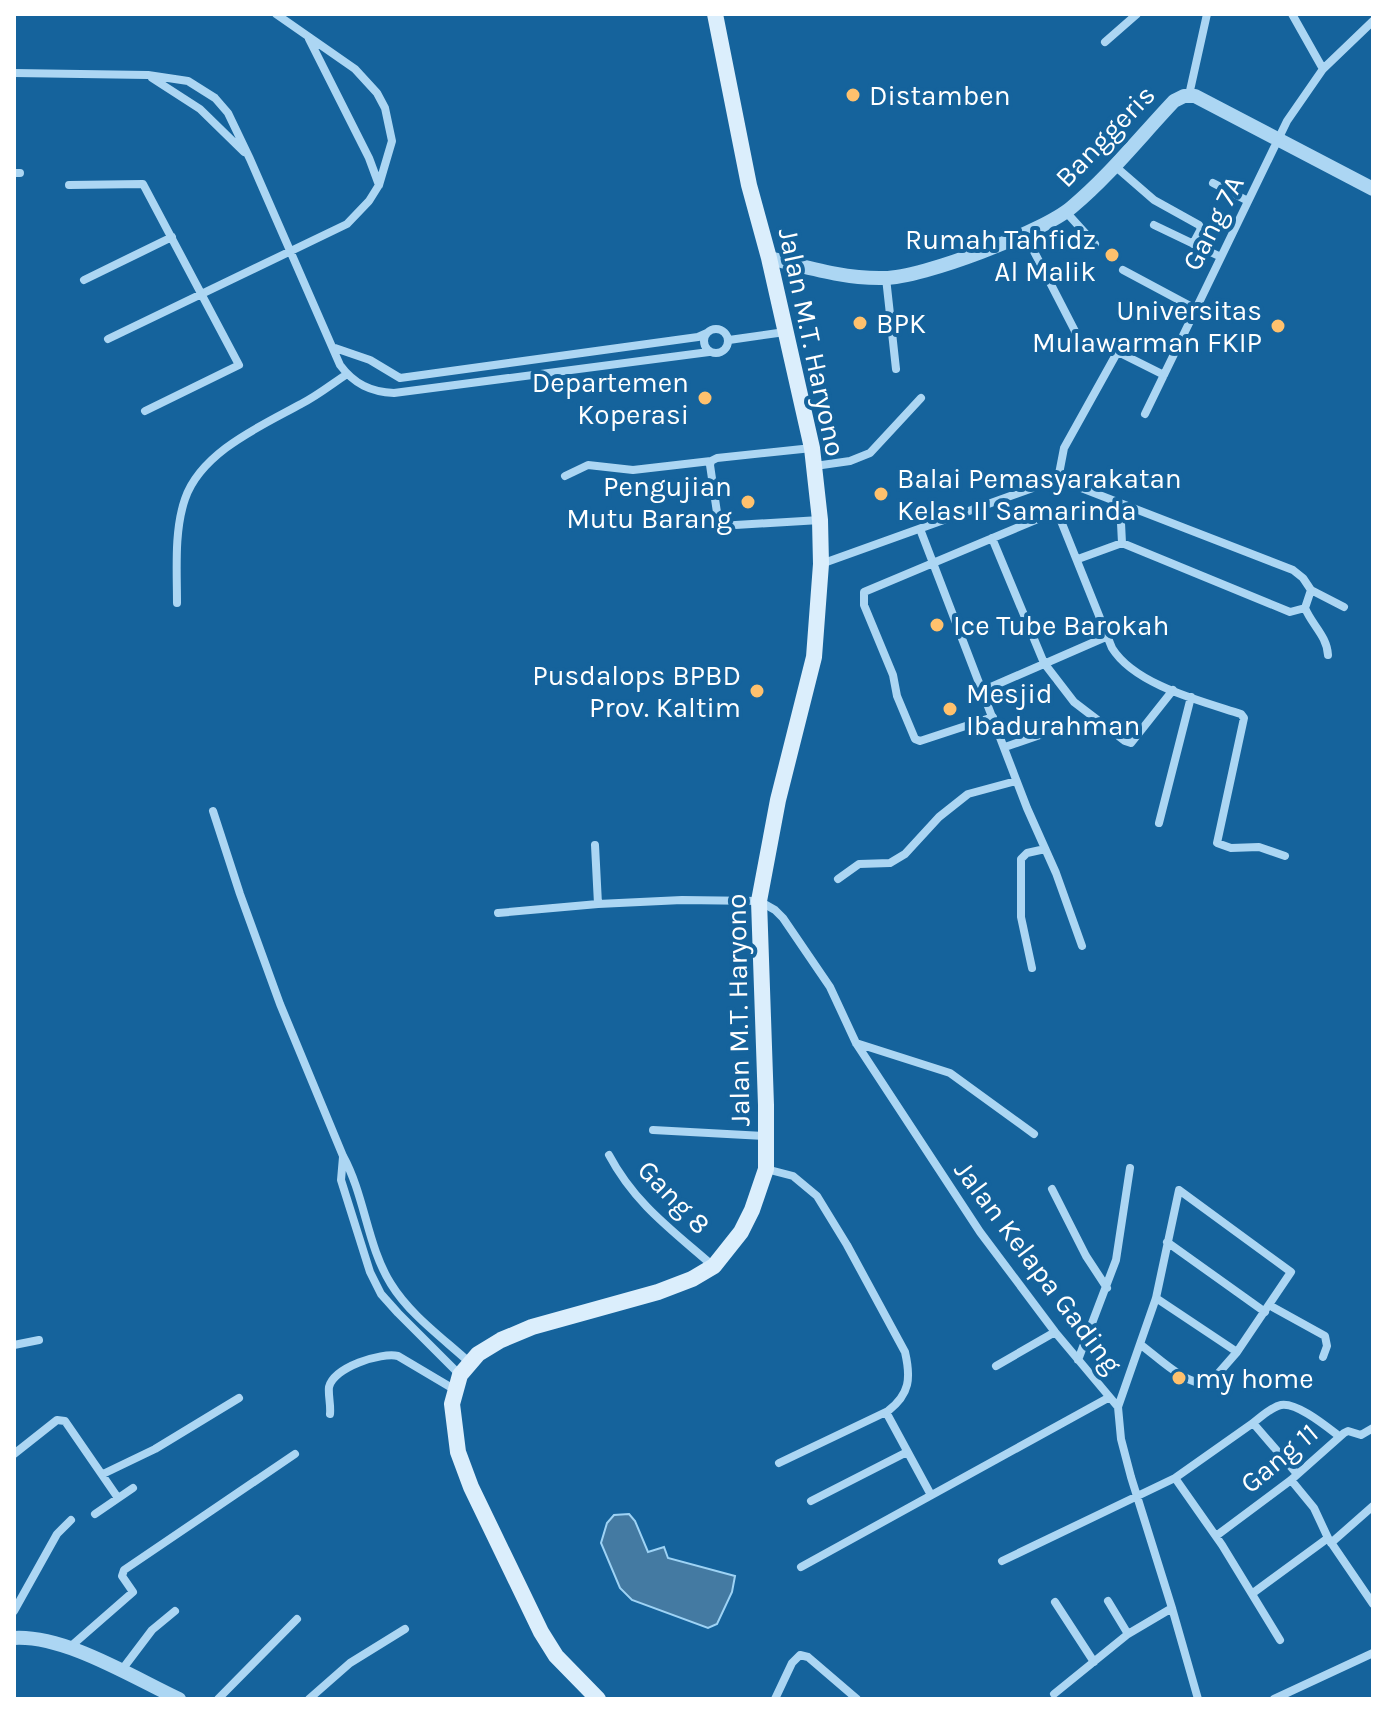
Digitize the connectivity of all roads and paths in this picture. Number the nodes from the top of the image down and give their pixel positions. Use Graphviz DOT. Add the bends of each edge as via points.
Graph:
graph roads {
  1 [pos="276,14"];
  2 [pos="715,14"];
  3 [pos="1137,14"];
  4 [pos="1207,14"];
  5 [pos="1292,14"];
  6 [pos="1373,21"];
  7 [pos="1363,31"];
  8 [pos="309,39"];
  9 [pos="1373,39"];
  10 [pos="1105,42"];
  11 [pos="1323,69"];
  12 [pos="14,73"];
  13 [pos="148,75"];
  14 [pos="1189,95"];
  15 [pos="1279,138"];
  16 [pos="250,159"];
  17 [pos="1116,167"];
  18 [pos="1213,183"];
  19 [pos="69,185"];
  20 [pos="379,185"];
  21 [pos="1373,189"];
  22 [pos="1248,201"];
  23 [pos="1066,212"];
  24 [pos="1154,225"];
  25 [pos="1025,234"];
  26 [pos="172,237"];
  27 [pos="1095,244"];
  28 [pos="1193,244"];
  29 [pos="289,252"];
  30 [pos="1221,257"];
  31 [pos="769,258"];
  32 [pos="1123,270"];
  33 [pos="886,278"];
  34 [pos="84,280"];
  35 [pos="202,295"];
  36 [pos="1194,308"];
  37 [pos="785,332"];
  38 [pos="1076,333"];
  39 [pos="703,335"];
  40 [pos="108,339"];
  41 [pos="729,340"];
  42 [pos="1123,342"];
  43 [pos="335,348"];
  44 [pos="709,352"];
  45 [pos="1118,352"];
  46 [pos="896,369"];
  47 [pos="347,374"];
  48 [pos="1164,375"];
  49 [pos="400,378"];
  50 [pos="398,392"];
  51 [pos="921,398"];
  52 [pos="145,411"];
  53 [pos="1145,414"];
  54 [pos="812,448"];
  55 [pos="711,461"];
  56 [pos="814,466"];
  57 [pos="565,476"];
  58 [pos="1058,479"];
  59 [pos="1120,503"];
  60 [pos="820,520"];
  61 [pos="920,529"];
  62 [pos="992,538"];
  63 [pos="1122,543"];
  64 [pos="1078,559"];
  65 [pos="933,563"];
  66 [pos="821,564"];
  67 [pos="1311,590"];
  68 [pos="177,603"];
  69 [pos="1344,607"];
  70 [pos="1305,608"];
  71 [pos="1108,636"];
  72 [pos="1328,655"];
  73 [pos="1044,663"];
  74 [pos="984,690"];
  75 [pos="1173,690"];
  76 [pos="1191,697"];
  77 [pos="993,717"];
  78 [pos="1040,735"];
  79 [pos="1005,747"];
  80 [pos="1016,781"];
  81 [pos="213,811"];
  82 [pos="1159,823"];
  83 [pos="595,845"];
  84 [pos="1045,849"];
  85 [pos="1285,856"];
  86 [pos="838,879"];
  87 [pos="759,901"];
  88 [pos="598,904"];
  89 [pos="498,913"];
  90 [pos="1082,946"];
  91 [pos="1032,968"];
  92 [pos="856,1043"];
  93 [pos="653,1130"];
  94 [pos="1034,1134"];
  95 [pos="766,1136"];
  96 [pos="609,1155"];
  97 [pos="343,1156"];
  98 [pos="1130,1168"];
  99 [pos="766,1169"];
  100 [pos="1052,1189"];
  101 [pos="1167,1242"];
  102 [pos="714,1266"];
  103 [pos="1107,1288"];
  104 [pos="1156,1298"];
  105 [pos="1267,1308"];
  106 [pos="1055,1332"];
  107 [pos="39,1340"];
  108 [pos="14,1345"];
  109 [pos="1141,1345"];
  110 [pos="1237,1352"];
  111 [pos="1323,1357"];
  112 [pos="1078,1360"];
  113 [pos="996,1366"];
  114 [pos="463,1376"];
  115 [pos="239,1398"];
  116 [pos="1108,1398"];
  117 [pos="1118,1407"];
  118 [pos="886,1412"];
  119 [pos="330,1414"];
  120 [pos="1253,1423"];
  121 [pos="1373,1428"];
  122 [pos="1339,1436"];
  123 [pos="907,1452"];
  124 [pos="14,1454"];
  125 [pos="295,1454"];
  126 [pos="779,1463"];
  127 [pos="103,1474"];
  128 [pos="1294,1477"];
  129 [pos="1175,1478"];
  130 [pos="133,1488"];
  131 [pos="931,1495"];
  132 [pos="1138,1496"];
  133 [pos="118,1498"];
  134 [pos="811,1501"];
  135 [pos="1373,1506"];
  136 [pos="95,1514"];
  137 [pos="71,1520"];
  138 [pos="1216,1536"];
  139 [pos="1329,1540"];
  140 [pos="1002,1561"];
  141 [pos="801,1567"];
  142 [pos="1253,1593"];
  143 [pos="1108,1601"];
  144 [pos="1055,1602"];
  145 [pos="1373,1604"];
  146 [pos="1172,1608"];
  147 [pos="14,1611"];
  148 [pos="175,1611"];
  149 [pos="297,1619"];
  150 [pos="405,1629"];
  151 [pos="1128,1634"];
  152 [pos="14,1638"];
  153 [pos="1280,1640"];
  154 [pos="70,1648"];
  155 [pos="1373,1653"];
  156 [pos="1094,1662"];
  157 [pos="120,1671"];
  158 [pos="1054,1694"];
  159 [pos="179,1699"];
  160 [pos="218,1699"];
  161 [pos="309,1699"];
  162 [pos="598,1699"];
  163 [pos="775,1699"];
  164 [pos="857,1699"];
  165 [pos="1198,1699"];
  166 [pos="1274,1699"];
  1 -- 8 [label="street"];
  2 -- 31 [label="main road, Jalan M.T. Haryono"];
  3 -- 10 [label="street"];
  4 -- 14 [label="street"];
  5 -- 11 [label="street"];
  6 -- 7 [label="street"];
  7 -- 9 [label="street"];
  7 -- 11 [label="street"];
  8 -- 20 [label="street"];
  8 -- 20 [label="street" via="355,69 385,108 392,141"];
  11 -- 15 [label="street"];
  12 -- 13 [label="street"];
  13 -- 16 [label="street" via="200,109"];
  13 -- 16 [label="street" via="188,81 215,98"];
  14 -- 15 [label="street, Banggeris"];
  14 -- 17 [label="street, Banggeris" via="1174,101"];
  15 -- 21 [label="street, Banggeris"];
  15 -- 22 [label="street, Gang 7A"];
  16 -- 29 [label="street"];
  17 -- 23 [label="street, Banggeris"];
  17 -- 28 [label="street" via="1154,200 1199,225"];
  18 -- 22 [label="street"];
  19 -- 26 [label="street" via="143,184"];
  20 -- 29 [label="street" via="347,224"];
  22 -- 30 [label="street, Gang 7A"];
  23 -- 25 [label="street, Banggeris"];
  23 -- 27 [label="street"];
  24 -- 28 [label="street"];
  25 -- 33 [label="street, Banggeris"];
  25 -- 38 [label="street"];
  26 -- 34 [label="street"];
  26 -- 35 [label="street"];
  28 -- 30 [label="street"];
  29 -- 35 [label="street"];
  29 -- 43 [label="street"];
  30 -- 36 [label="street, Gang 7A"];
  31 -- 33 [label="street, Banggeris" via="830,273"];
  31 -- 37 [label="main road, Jalan M.T. Haryono"];
  32 -- 36 [label="street"];
  33 -- 46 [label="street"];
  35 -- 40 [label="street"];
  35 -- 52 [label="street" via="239,365"];
  36 -- 48 [label="street, Gang 7A"];
  37 -- 41 [label="street"];
  37 -- 54 [label="main road, Jalan M.T. Haryono"];
  39 -- 41 [label="street" via="720,329"];
  39 -- 44 [label="street"];
  39 -- 49 [label="street"];
  41 -- 44 [label="street" via="723,352"];
  42 -- 45 [label="street"];
  43 -- 47 [label="street"];
  43 -- 49 [label="street"];
  44 -- 50 [label="street"];
  45 -- 48 [label="street"];
  45 -- 58 [label="street" via="1064,448"];
  47 -- 50 [label="street" via="372,390"];
  47 -- 68 [label="street" via="235,440 200,475 185,498 180,525"];
  48 -- 53 [label="street, Gang 7A"];
  49 -- 50 [label="street"];
  51 -- 56 [label="street" via="870,453"];
  54 -- 55 [label="street"];
  54 -- 56 [label="main road, Jalan M.T. Haryono"];
  55 -- 57 [label="street" via="619,470 588,465"];
  55 -- 60 [label="street" via="719,526"];
  56 -- 60 [label="main road, Jalan M.T. Haryono"];
  58 -- 59 [label="street"];
  58 -- 61 [label="street"];
  59 -- 63 [label="street"];
  59 -- 67 [label="street" via="1293,570"];
  60 -- 66 [label="main road, Jalan M.T. Haryono"];
  61 -- 65 [label="street"];
  61 -- 66 [label="street"];
  62 -- 64 [label="street" via="1057,511"];
  62 -- 65 [label="street"];
  62 -- 73 [label="street"];
  63 -- 64 [label="street"];
  63 -- 70 [label="street" via="1290,612"];
  64 -- 71 [label="street"];
  65 -- 74 [label="street"];
  65 -- 77 [label="street" via="869,588 863,597 912,736 920,741"];
  66 -- 87 [label="main road, Jalan M.T. Haryono" via="814,657"];
  67 -- 69 [label="street"];
  67 -- 70 [label="street"];
  70 -- 72 [label="street" via="1325,639"];
  71 -- 73 [label="street"];
  71 -- 75 [label="street" via="1124,665"];
  73 -- 74 [label="street"];
  73 -- 75 [label="street" via="1074,702 1128,743"];
  74 -- 77 [label="street"];
  75 -- 76 [label="street"];
  76 -- 82 [label="street"];
  76 -- 85 [label="street" via="1244,718 1217,843"];
  77 -- 79 [label="street"];
  78 -- 79 [label="street"];
  79 -- 80 [label="street"];
  80 -- 84 [label="street"];
  80 -- 86 [label="street" via="968,794 905,854 890,863 859,864"];
  81 -- 97 [label="street" via="280,1004"];
  83 -- 88 [label="street"];
  84 -- 90 [label="street"];
  84 -- 91 [label="street" via="1021,859 1021,917"];
  87 -- 88 [label="street"];
  87 -- 92 [label="street, Jalan Kelapa Gading" via="783,918 819,970"];
  87 -- 95 [label="main road, Jalan M.T. Haryono"];
  88 -- 89 [label="street"];
  92 -- 94 [label="street" via="950,1073"];
  92 -- 106 [label="street, Jalan Kelapa Gading" via="980,1232"];
  93 -- 95 [label="street"];
  95 -- 99 [label="main road, Jalan M.T. Haryono"];
  96 -- 102 [label="street, Gang 8" via="628,1189"];
  97 -- 114 [label="street" via="391,1285"];
  97 -- 114 [label="street" via="341,1180 381,1294"];
  98 -- 103 [label="street"];
  99 -- 102 [label="main road, Jalan M.T. Haryono" via="741,1232"];
  99 -- 118 [label="street" via="793,1176 817,1196 905,1352 909,1386"];
  100 -- 103 [label="street"];
  101 -- 104 [label="street"];
  101 -- 105 [label="street"];
  101 -- 105 [label="street" via="1179,1190 1290,1271"];
  102 -- 114 [label="main road, Jalan M.T. Haryono" via="658,1292 501,1340 478,1354"];
  103 -- 112 [label="street"];
  104 -- 109 [label="street"];
  104 -- 110 [label="street"];
  105 -- 110 [label="street"];
  105 -- 111 [label="street" via="1325,1336"];
  106 -- 112 [label="street, Jalan Kelapa Gading"];
  106 -- 113 [label="street"];
  107 -- 108 [label="street"];
  109 -- 110 [label="street" via="1205,1385"];
  109 -- 117 [label="street"];
  112 -- 116 [label="street, Jalan Kelapa Gading"];
  114 -- 119 [label="street" via="389,1354 366,1360 333,1379 328,1390"];
  114 -- 162 [label="main road" via="452,1404 458,1452 471,1487 541,1632 556,1656"];
  115 -- 127 [label="street"];
  116 -- 117 [label="street, Jalan Kelapa Gading"];
  116 -- 131 [label="street"];
  117 -- 132 [label="street, Jalan Kelapa Gading" via="1121,1439"];
  118 -- 123 [label="street"];
  118 -- 126 [label="street"];
  120 -- 122 [label="street" via="1290,1405"];
  120 -- 128 [label="street"];
  120 -- 129 [label="street"];
  121 -- 122 [label="street, Gang 11" via="1361,1435 1348,1431"];
  122 -- 128 [label="street, Gang 11"];
  123 -- 131 [label="street"];
  123 -- 134 [label="street"];
  124 -- 127 [label="street" via="62,1420"];
  125 -- 154 [label="street" via="124,1570 122,1576 133,1592"];
  127 -- 133 [label="street"];
  128 -- 138 [label="street, Gang 11"];
  128 -- 139 [label="street"];
  129 -- 132 [label="street"];
  129 -- 138 [label="street"];
  130 -- 133 [label="street"];
  131 -- 141 [label="street"];
  132 -- 140 [label="street"];
  132 -- 146 [label="street, Jalan Kelapa Gading"];
  133 -- 136 [label="street"];
  135 -- 139 [label="street"];
  137 -- 147 [label="street" via="57,1534"];
  138 -- 142 [label="street"];
  139 -- 142 [label="street"];
  139 -- 145 [label="street"];
  142 -- 153 [label="street"];
  143 -- 151 [label="street"];
  144 -- 156 [label="street"];
  146 -- 151 [label="street"];
  146 -- 165 [label="street, Jalan Kelapa Gading"];
  148 -- 157 [label="street" via="152,1630"];
  149 -- 160 [label="street"];
  150 -- 161 [label="street" via="350,1663"];
  151 -- 156 [label="street"];
  152 -- 154 [label="street"];
  154 -- 157 [label="street"];
  155 -- 166 [label="street"];
  156 -- 158 [label="street"];
  157 -- 159 [label="street"];
  163 -- 164 [label="street" via="800,1655"];
}
